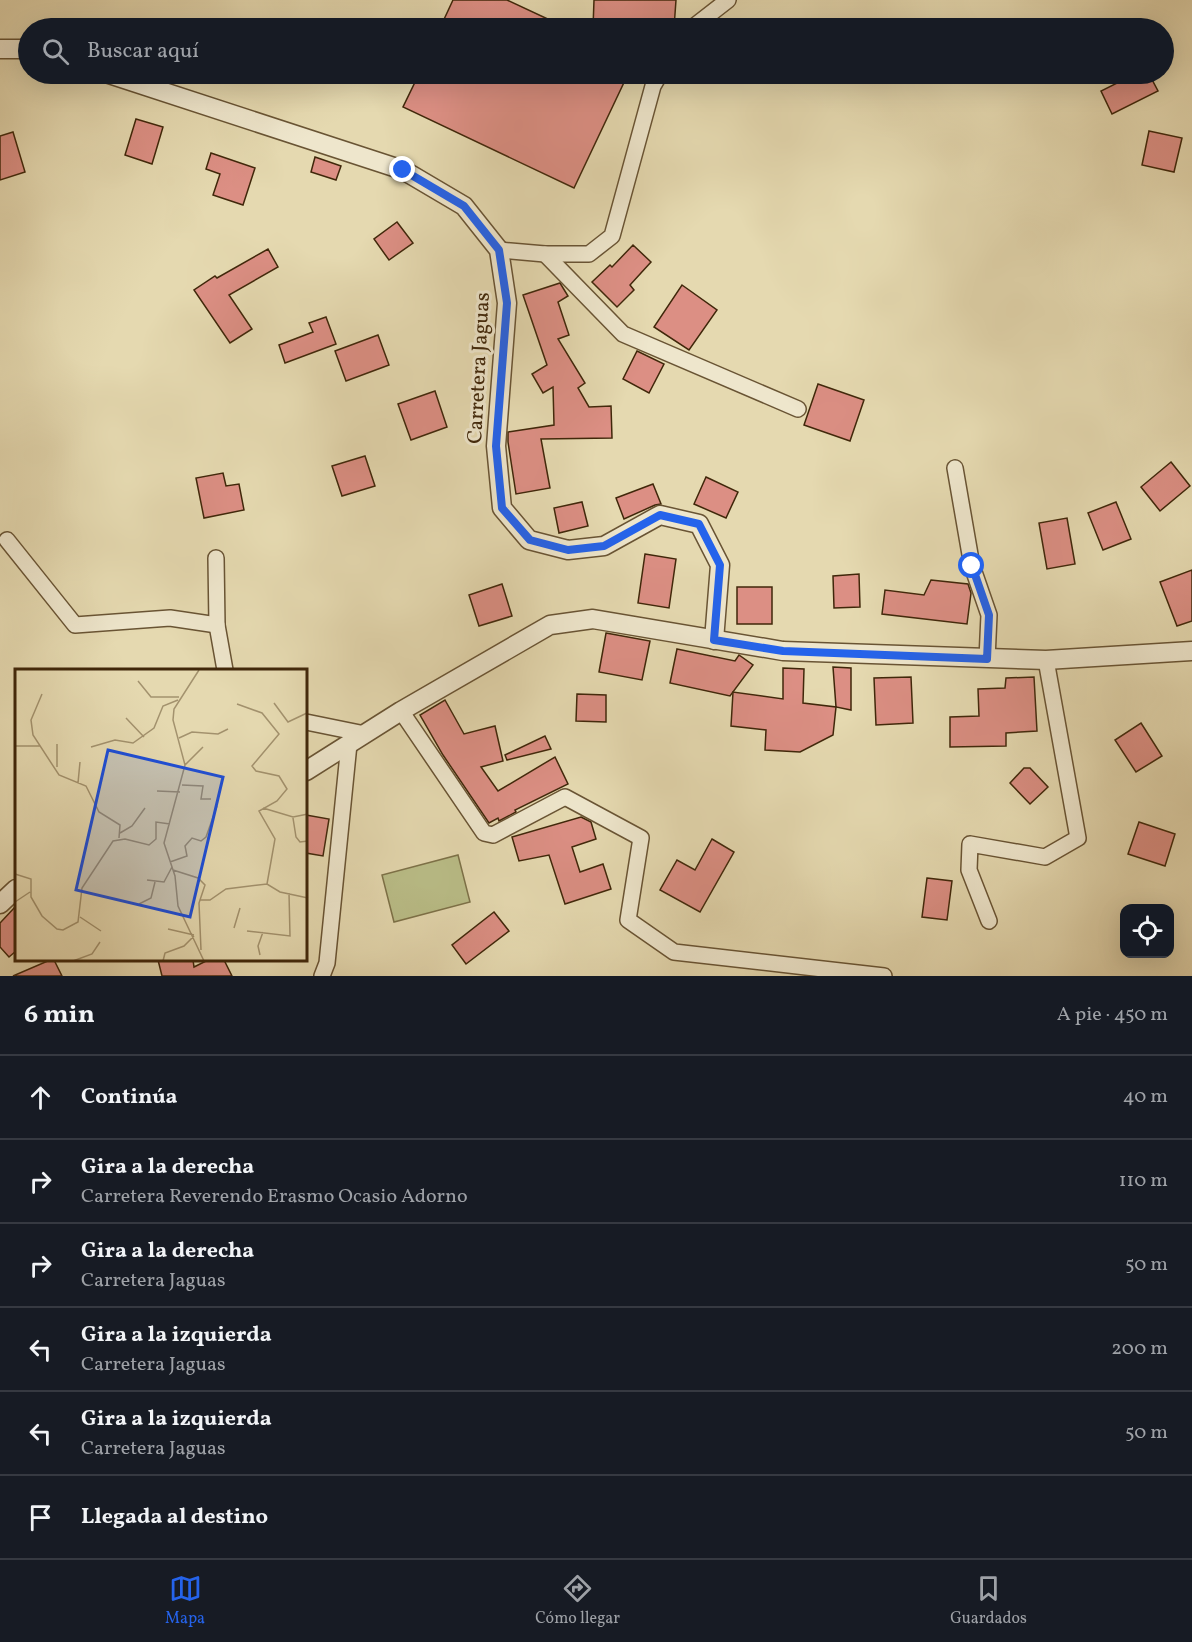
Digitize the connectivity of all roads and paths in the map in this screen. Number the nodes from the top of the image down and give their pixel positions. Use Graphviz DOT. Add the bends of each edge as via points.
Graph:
graph roads {
  1 [pos="728,0"];
  2 [pos="705,18"];
  3 [pos="0,49"];
  4 [pos="18,49"];
  5 [pos="140,84"];
  6 [pos="654,84"];
  7 [pos="499,250"];
  8 [pos="545,254"];
  9 [pos="798,409"];
  10 [pos="955,468"];
  11 [pos="7,540"];
  12 [pos="216,558"];
  13 [pos="217,625"];
  14 [pos="714,640"];
  15 [pos="1192,651"];
  16 [pos="987,659"];
  17 [pos="1046,660"];
  18 [pos="225,669"];
  19 [pos="401,711"];
  20 [pos="308,722"];
  21 [pos="365,734"];
  22 [pos="349,744"];
  23 [pos="308,770"];
  24 [pos="15,890"];
  25 [pos="0,904"];
  26 [pos="989,921"];
  27 [pos="322,976"];
  28 [pos="885,976"];
  1 -- 2 [label="street"];
  3 -- 4 [label="street"];
  5 -- 7 [label="street, Carretera Jaguas" via="403,170 464,206"];
  6 -- 8 [label="street" via="612,236 589,254"];
  7 -- 8 [label="street"];
  7 -- 14 [label="street, Carretera Jaguas" via="507,303 496,446 502,508 530,540 568,550 604,546 660,515 699,524 720,565"];
  8 -- 9 [label="street" via="623,334"];
  10 -- 16 [label="street" via="972,566 989,615"];
  11 -- 13 [label="street" via="75,625 170,618"];
  12 -- 13 [label="street"];
  13 -- 18 [label="street"];
  14 -- 16 [label="street" via="783,651"];
  14 -- 19 [label="street" via="593,619 550,625"];
  15 -- 17 [label="street"];
  16 -- 17 [label="street"];
  17 -- 26 [label="street" via="1078,838 1045,857 970,844 969,870"];
  19 -- 21 [label="street"];
  19 -- 28 [label="street" via="484,833 493,835 565,797 641,838 628,920 674,952"];
  20 -- 21 [label="street"];
  21 -- 22 [label="street"];
  22 -- 23 [label="street"];
  22 -- 27 [label="street" via="327,963"];
  24 -- 25 [label="street"];
}
